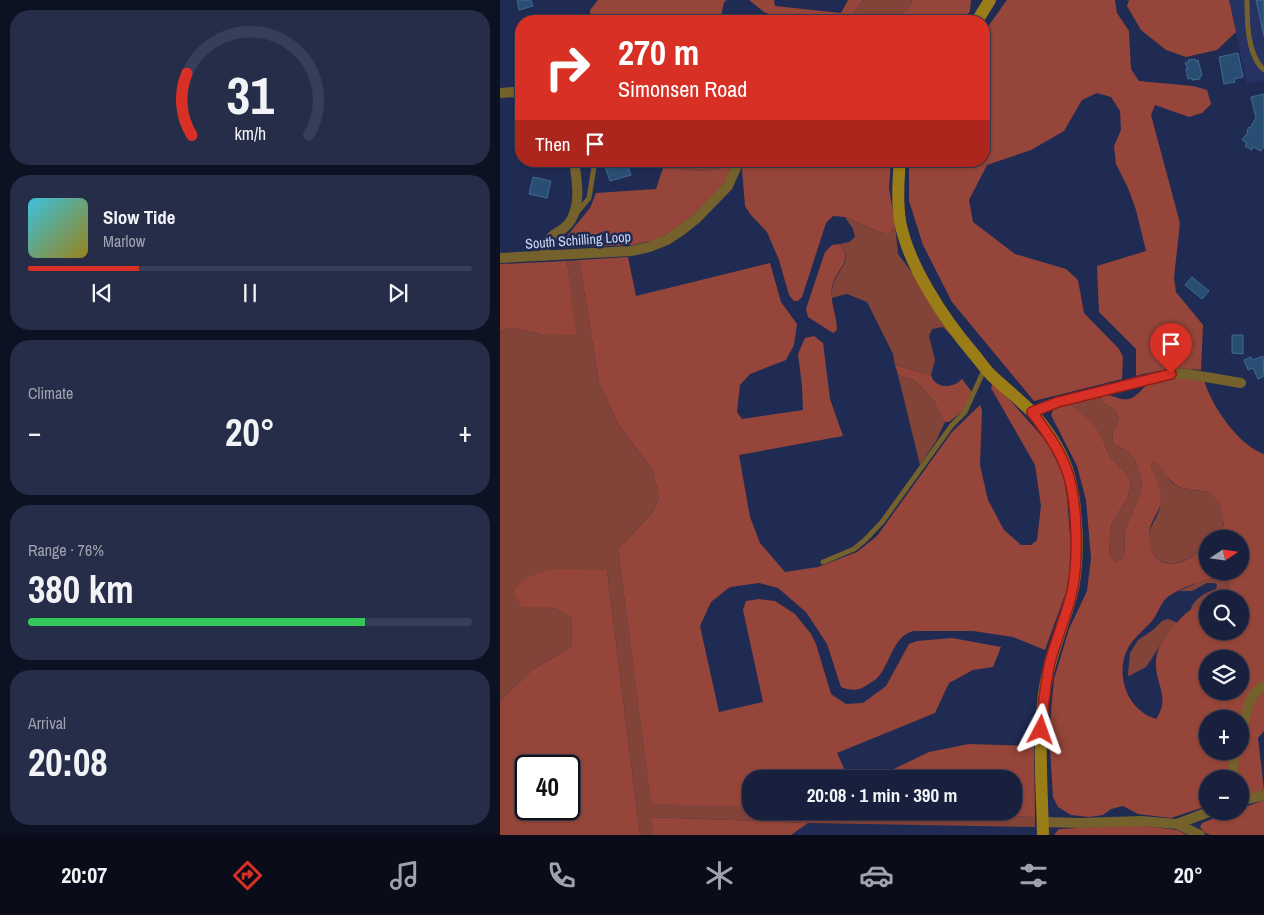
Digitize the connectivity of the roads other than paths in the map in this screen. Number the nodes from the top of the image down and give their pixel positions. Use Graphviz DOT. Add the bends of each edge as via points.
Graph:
graph roads {
  1 [pos="985,0"];
  2 [pos="990,0"];
  3 [pos="1247,0"];
  4 [pos="979,15"];
  5 [pos="980,15"];
  6 [pos="1264,70"];
  7 [pos="515,92"];
  8 [pos="500,93"];
  9 [pos="575,167"];
  10 [pos="594,167"];
  11 [pos="737,167"];
  12 [pos="899,167"];
  13 [pos="571,220"];
  14 [pos="544,256"];
  15 [pos="500,258"];
  16 [pos="985,368"];
  17 [pos="1241,384"];
  18 [pos="1032,412"];
  19 [pos="823,562"];
  20 [pos="1264,686"];
  21 [pos="1247,710"];
  22 [pos="1264,795"];
  23 [pos="1249,799"];
  24 [pos="1199,815"];
  25 [pos="1176,824"];
  26 [pos="1043,829"];
  27 [pos="1200,835"];
  1 -- 4 [label="street"];
  2 -- 5 [label="street"];
  3 -- 6 [label="lane" via="1251,41 1256,59"];
  7 -- 8 [label="street"];
  9 -- 13 [label="street" via="576,202"];
  10 -- 13 [label="lane" via="589,198"];
  11 -- 14 [label="street, South Schilling Loop" via="728,186 697,218 667,240 631,251"];
  12 -- 16 [label="street" via="897,194 900,222 909,252 946,318"];
  13 -- 14 [label="street" via="550,237 545,244"];
  14 -- 15 [label="street, South Schilling Loop"];
  16 -- 18 [label="street"];
  16 -- 19 [label="lane" via="965,412 952,425 882,522 854,549"];
  17 -- 18 [label="street" via="1188,374 1166,374 1058,402"];
  18 -- 26 [label="street" via="1055,444 1067,470 1073,498 1076,560 1072,595 1051,660 1044,694 1041,730"];
  20 -- 21 [label="street" via="1255,692"];
  22 -- 23 [label="street"];
  24 -- 25 [label="street"];
  25 -- 26 [label="street" via="1141,821 1081,823"];
  25 -- 27 [label="street"];
}
